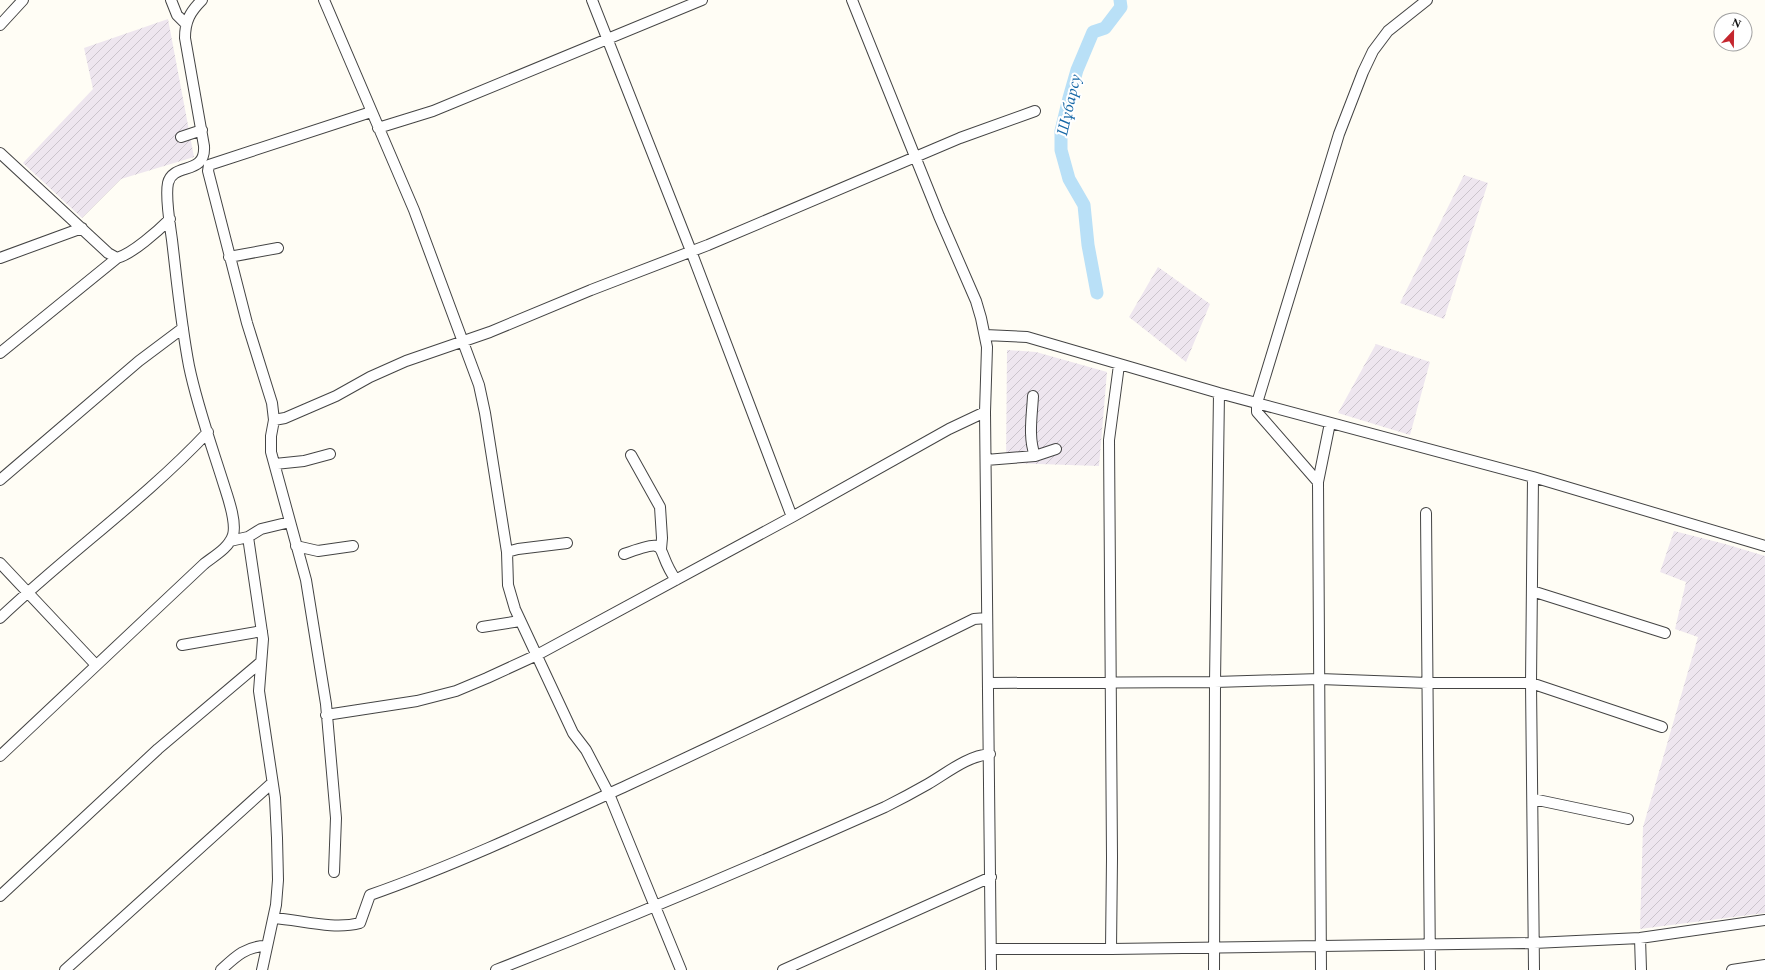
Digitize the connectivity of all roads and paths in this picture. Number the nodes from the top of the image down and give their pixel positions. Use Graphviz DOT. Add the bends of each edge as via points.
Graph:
graph roads {
  1 [pos="23,0"];
  2 [pos="171,0"];
  3 [pos="202,0"];
  4 [pos="324,0"];
  5 [pos="592,0"];
  6 [pos="702,0"];
  7 [pos="852,0"];
  8 [pos="1427,0"];
  9 [pos="185,23"];
  10 [pos="0,25"];
  11 [pos="606,38"];
  12 [pos="1035,111"];
  13 [pos="371,112"];
  14 [pos="378,128"];
  15 [pos="202,130"];
  16 [pos="181,137"];
  17 [pos="0,153"];
  18 [pos="917,158"];
  19 [pos="206,162"];
  20 [pos="170,219"];
  21 [pos="82,228"];
  22 [pos="278,248"];
  23 [pos="691,251"];
  24 [pos="230,257"];
  25 [pos="0,258"];
  26 [pos="117,258"];
  27 [pos="182,328"];
  28 [pos="985,335"];
  29 [pos="462,341"];
  30 [pos="0,353"];
  31 [pos="1119,364"];
  32 [pos="1219,393"];
  33 [pos="1033,396"];
  34 [pos="1257,404"];
  35 [pos="985,412"];
  36 [pos="274,420"];
  37 [pos="1330,423"];
  38 [pos="208,432"];
  39 [pos="1056,449"];
  40 [pos="330,454"];
  41 [pos="631,455"];
  42 [pos="1035,456"];
  43 [pos="986,460"];
  44 [pos="275,464"];
  45 [pos="1533,478"];
  46 [pos="0,480"];
  47 [pos="1318,482"];
  48 [pos="1426,513"];
  49 [pos="792,517"];
  50 [pos="290,522"];
  51 [pos="248,537"];
  52 [pos="230,541"];
  53 [pos="567,544"];
  54 [pos="296,546"];
  55 [pos="353,546"];
  56 [pos="1765,546"];
  57 [pos="661,549"];
  58 [pos="507,552"];
  59 [pos="624,554"];
  60 [pos="0,563"];
  61 [pos="676,580"];
  62 [pos="1532,591"];
  63 [pos="27,592"];
  64 [pos="0,618"];
  65 [pos="987,618"];
  66 [pos="520,621"];
  67 [pos="482,627"];
  68 [pos="262,631"];
  69 [pos="1665,633"];
  70 [pos="182,645"];
  71 [pos="537,655"];
  72 [pos="261,662"];
  73 [pos="96,665"];
  74 [pos="1320,679"];
  75 [pos="1111,682"];
  76 [pos="1215,682"];
  77 [pos="989,683"];
  78 [pos="1428,683"];
  79 [pos="1531,683"];
  80 [pos="326,715"];
  81 [pos="1662,727"];
  82 [pos="990,754"];
  83 [pos="0,756"];
  84 [pos="272,783"];
  85 [pos="609,794"];
  86 [pos="1533,799"];
  87 [pos="1628,819"];
  88 [pos="334,872"];
  89 [pos="991,877"];
  90 [pos="0,896"];
  91 [pos="654,907"];
  92 [pos="274,918"];
  93 [pos="1765,920"];
  94 [pos="1640,938"];
  95 [pos="1534,943"];
  96 [pos="1430,944"];
  97 [pos="1321,945"];
  98 [pos="266,946"];
  99 [pos="1214,948"];
  100 [pos="991,949"];
  101 [pos="1111,949"];
  102 [pos="1765,965"];
  103 [pos="65,970"];
  104 [pos="221,970"];
  105 [pos="262,970"];
  106 [pos="496,970"];
  107 [pos="681,970"];
  108 [pos="783,970"];
  109 [pos="991,970"];
  110 [pos="1214,970"];
  111 [pos="1321,970"];
  112 [pos="1430,970"];
  113 [pos="1534,970"];
  114 [pos="1641,970"];
  115 [pos="1732,970"];
  1 -- 10 [label="street"];
  2 -- 9 [label="street" via="177,15"];
  3 -- 9 [label="street" via="192,10"];
  4 -- 13 [label="street"];
  5 -- 11 [label="street"];
  6 -- 11 [label="street"];
  7 -- 18 [label="street"];
  8 -- 34 [label="street" via="1388,31 1372,51 1363,72 1339,134"];
  9 -- 15 [label="street" via="185,38"];
  11 -- 14 [label="street" via="432,111"];
  11 -- 23 [label="street"];
  12 -- 18 [label="street" via="960,138"];
  13 -- 14 [label="street"];
  13 -- 19 [label="street"];
  14 -- 29 [label="street" via="414,210"];
  15 -- 16 [label="street"];
  15 -- 19 [label="street"];
  17 -- 21 [label="street"];
  18 -- 23 [label="street"];
  18 -- 28 [label="street" via="976,301"];
  19 -- 20 [label="street" via="176,172 171,177 168,187"];
  19 -- 24 [label="street"];
  20 -- 26 [label="street"];
  20 -- 27 [label="street"];
  21 -- 25 [label="street"];
  21 -- 26 [label="street"];
  22 -- 24 [label="street"];
  23 -- 29 [label="street"];
  23 -- 49 [label="street"];
  24 -- 36 [label="street" via="272,403"];
  26 -- 30 [label="street"];
  27 -- 38 [label="street" via="189,367"];
  27 -- 46 [label="street" via="139,361"];
  28 -- 31 [label="street" via="1027,337"];
  28 -- 35 [label="street"];
  29 -- 36 [label="street" via="406,361 336,396 285,418"];
  29 -- 58 [label="street" via="479,385 485,413"];
  31 -- 32 [label="street"];
  31 -- 75 [label="street" via="1109,440"];
  32 -- 34 [label="street"];
  32 -- 76 [label="street"];
  33 -- 42 [label="street" via="1031,433"];
  34 -- 37 [label="street"];
  34 -- 47 [label="street" via="1258,412"];
  35 -- 43 [label="street"];
  35 -- 49 [label="street"];
  36 -- 44 [label="street" via="271,436"];
  37 -- 45 [label="street"];
  37 -- 47 [label="street"];
  38 -- 52 [label="street" via="233,522 234,529"];
  38 -- 63 [label="street" via="173,467"];
  39 -- 42 [label="street"];
  40 -- 44 [label="street" via="304,461"];
  41 -- 57 [label="street" via="660,507"];
  42 -- 43 [label="street"];
  43 -- 65 [label="street"];
  44 -- 50 [label="street"];
  45 -- 56 [label="street"];
  45 -- 62 [label="street"];
  47 -- 74 [label="street"];
  48 -- 78 [label="street"];
  49 -- 61 [label="street"];
  50 -- 51 [label="street" via="261,530"];
  50 -- 54 [label="street"];
  51 -- 52 [label="street"];
  51 -- 68 [label="street"];
  52 -- 73 [label="street"];
  53 -- 58 [label="street"];
  54 -- 55 [label="street" via="318,551"];
  54 -- 80 [label="street" via="306,580"];
  57 -- 59 [label="street" via="650,545"];
  57 -- 61 [label="street" via="669,571"];
  58 -- 66 [label="street" via="508,585"];
  60 -- 63 [label="street"];
  61 -- 71 [label="street"];
  62 -- 69 [label="street"];
  62 -- 79 [label="street"];
  63 -- 64 [label="street"];
  63 -- 73 [label="street"];
  65 -- 77 [label="street"];
  65 -- 85 [label="street" via="974,619 789,710"];
  66 -- 67 [label="street"];
  66 -- 71 [label="street"];
  68 -- 70 [label="street"];
  68 -- 72 [label="street"];
  71 -- 80 [label="street" via="456,691 417,701"];
  71 -- 85 [label="street" via="573,733 586,750"];
  72 -- 84 [label="street" via="259,691"];
  72 -- 90 [label="street" via="158,749"];
  73 -- 83 [label="street"];
  74 -- 76 [label="street"];
  74 -- 78 [label="street"];
  74 -- 97 [label="street"];
  75 -- 76 [label="street"];
  75 -- 77 [label="street"];
  75 -- 101 [label="street"];
  76 -- 99 [label="street"];
  77 -- 82 [label="street"];
  78 -- 79 [label="street"];
  78 -- 96 [label="street"];
  79 -- 81 [label="street"];
  79 -- 86 [label="street"];
  80 -- 88 [label="street" via="336,818"];
  82 -- 89 [label="street"];
  82 -- 91 [label="street" via="970,758 891,804"];
  84 -- 92 [label="street" via="278,838 278,880"];
  84 -- 103 [label="street"];
  85 -- 91 [label="street"];
  85 -- 92 [label="street" via="482,851 370,895 360,923 352,925"];
  86 -- 87 [label="street"];
  86 -- 95 [label="street"];
  89 -- 100 [label="street"];
  89 -- 108 [label="street"];
  91 -- 106 [label="street"];
  91 -- 107 [label="street"];
  92 -- 98 [label="street"];
  93 -- 94 [label="street"];
  94 -- 95 [label="street"];
  94 -- 114 [label="street"];
  95 -- 96 [label="street"];
  95 -- 113 [label="street"];
  96 -- 97 [label="street"];
  96 -- 112 [label="street"];
  97 -- 99 [label="street"];
  97 -- 111 [label="street"];
  98 -- 104 [label="street" via="256,946 242,952"];
  98 -- 105 [label="street"];
  99 -- 101 [label="street"];
  99 -- 110 [label="street"];
  100 -- 101 [label="street"];
  100 -- 109 [label="street"];
  102 -- 115 [label="street"];
}
